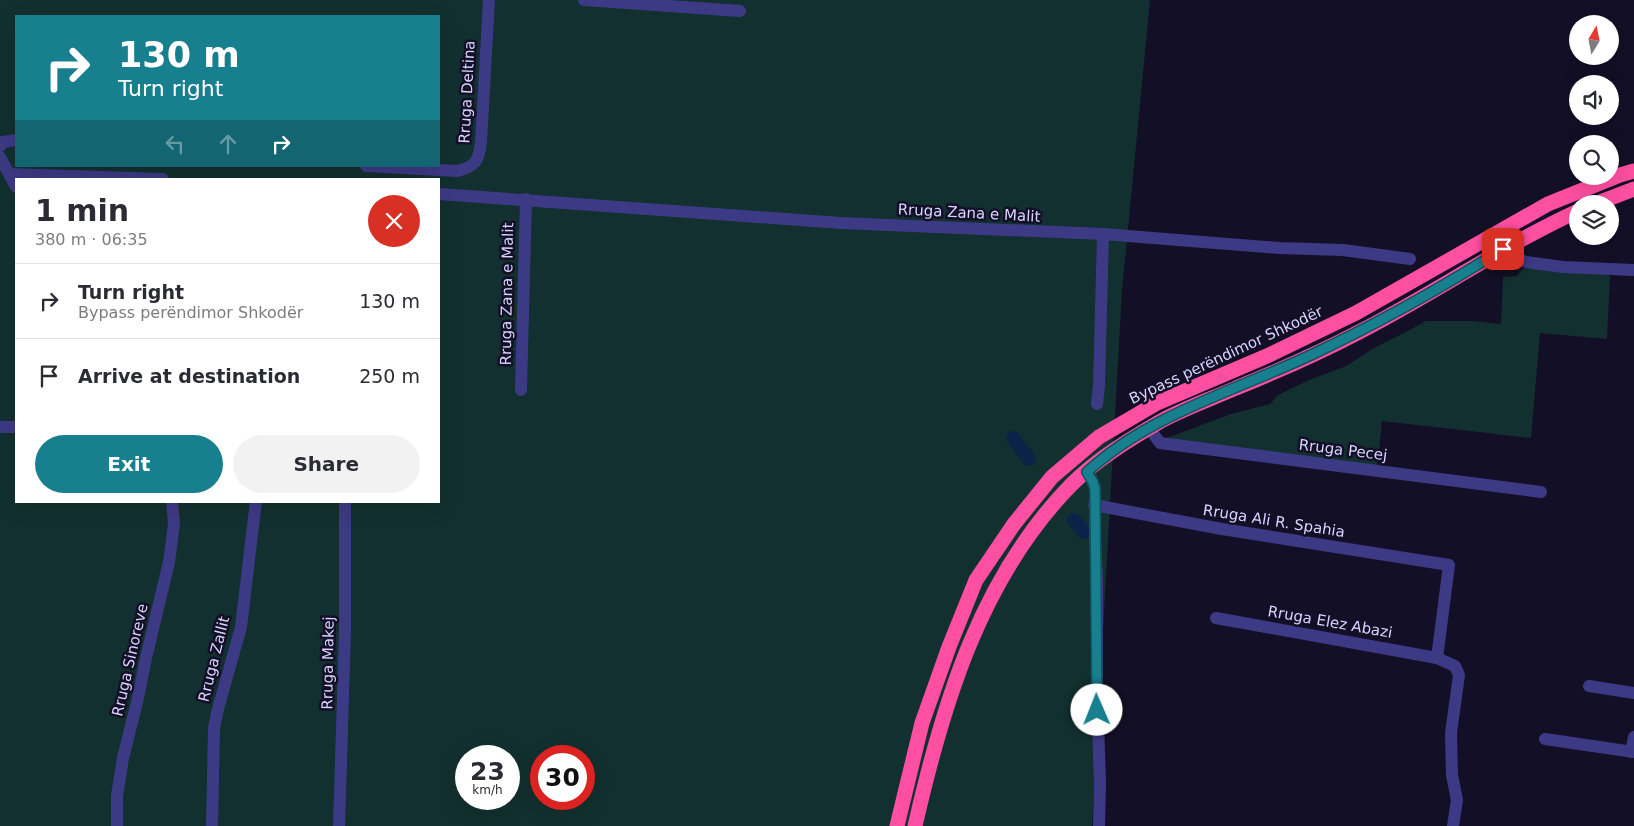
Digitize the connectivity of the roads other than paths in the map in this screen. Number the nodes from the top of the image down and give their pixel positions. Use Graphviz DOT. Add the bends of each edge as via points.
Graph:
graph roads {
  1 [pos="488,0"];
  2 [pos="584,0"];
  3 [pos="740,11"];
  4 [pos="15,140"];
  5 [pos="0,146"];
  6 [pos="0,157"];
  7 [pos="381,167"];
  8 [pos="1634,171"];
  9 [pos="9,174"];
  10 [pos="132,178"];
  11 [pos="15,185"];
  12 [pos="1634,190"];
  13 [pos="440,194"];
  14 [pos="1619,195"];
  15 [pos="526,200"];
  16 [pos="1569,216"];
  17 [pos="1103,234"];
  18 [pos="1503,249"];
  19 [pos="1410,259"];
  20 [pos="1634,270"];
  21 [pos="521,390"];
  22 [pos="1097,404"];
  23 [pos="0,427"];
  24 [pos="15,427"];
  25 [pos="1149,428"];
  26 [pos="1087,472"];
  27 [pos="1541,492"];
  28 [pos="172,503"];
  29 [pos="256,503"];
  30 [pos="345,503"];
  31 [pos="1094,505"];
  32 [pos="1216,618"];
  33 [pos="1437,658"];
  34 [pos="1590,686"];
  35 [pos="1634,693"];
  36 [pos="1634,737"];
  37 [pos="1545,739"];
  38 [pos="1633,752"];
  39 [pos="117,826"];
  40 [pos="212,826"];
  41 [pos="339,826"];
  42 [pos="897,826"];
  43 [pos="915,826"];
  44 [pos="1099,826"];
  45 [pos="1453,826"];
  1 -- 7 [label="street, Rruga Deltina" via="481,142 477,160 457,172"];
  2 -- 3 [label="street"];
  4 -- 5 [label="street" via="3,142"];
  6 -- 9 [label="street"];
  8 -- 42 [label="highway, Bypass perëndimor Shkodër" via="1548,204 1356,313 1267,356 1157,403 1099,438 1052,477 1014,524 976,580 922,723"];
  9 -- 10 [label="street"];
  9 -- 11 [label="street"];
  12 -- 14 [label="highway"];
  13 -- 15 [label="street, Rruga Zana e Malit"];
  15 -- 17 [label="street, Rruga Zana e Malit" via="841,223"];
  15 -- 21 [label="street, Rruga Zana e Malit"];
  16 -- 18 [label="highway"];
  17 -- 19 [label="street, Rruga Zana e Malit" via="1343,250"];
  17 -- 22 [label="street"];
  18 -- 20 [label="street" via="1510,256 1526,262"];
  18 -- 25 [label="highway" via="1360,332"];
  23 -- 24 [label="street"];
  25 -- 26 [label="highway" via="1122,444"];
  25 -- 27 [label="street, Rruga Pecej" via="1160,443"];
  26 -- 31 [label="street" via="1095,489"];
  26 -- 43 [label="highway" via="1072,484 1026,537 974,632 936,741"];
  28 -- 39 [label="street, Rruga Sinoreve" via="174,524 169,562 123,758 117,796"];
  29 -- 40 [label="street, Rruga Zallit" via="240,626 214,728"];
  30 -- 41 [label="street, Rruga Makej"];
  31 -- 33 [label="street, Rruga Ali R. Spahia" via="1449,565"];
  31 -- 44 [label="street"];
  32 -- 33 [label="street, Rruga Elez Abazi"];
  33 -- 45 [label="street, Rruga Elez Abazi" via="1455,666 1459,675 1451,733 1452,775 1457,800"];
  34 -- 35 [label="street"];
  36 -- 38 [label="street"];
  37 -- 38 [label="street"];
}
